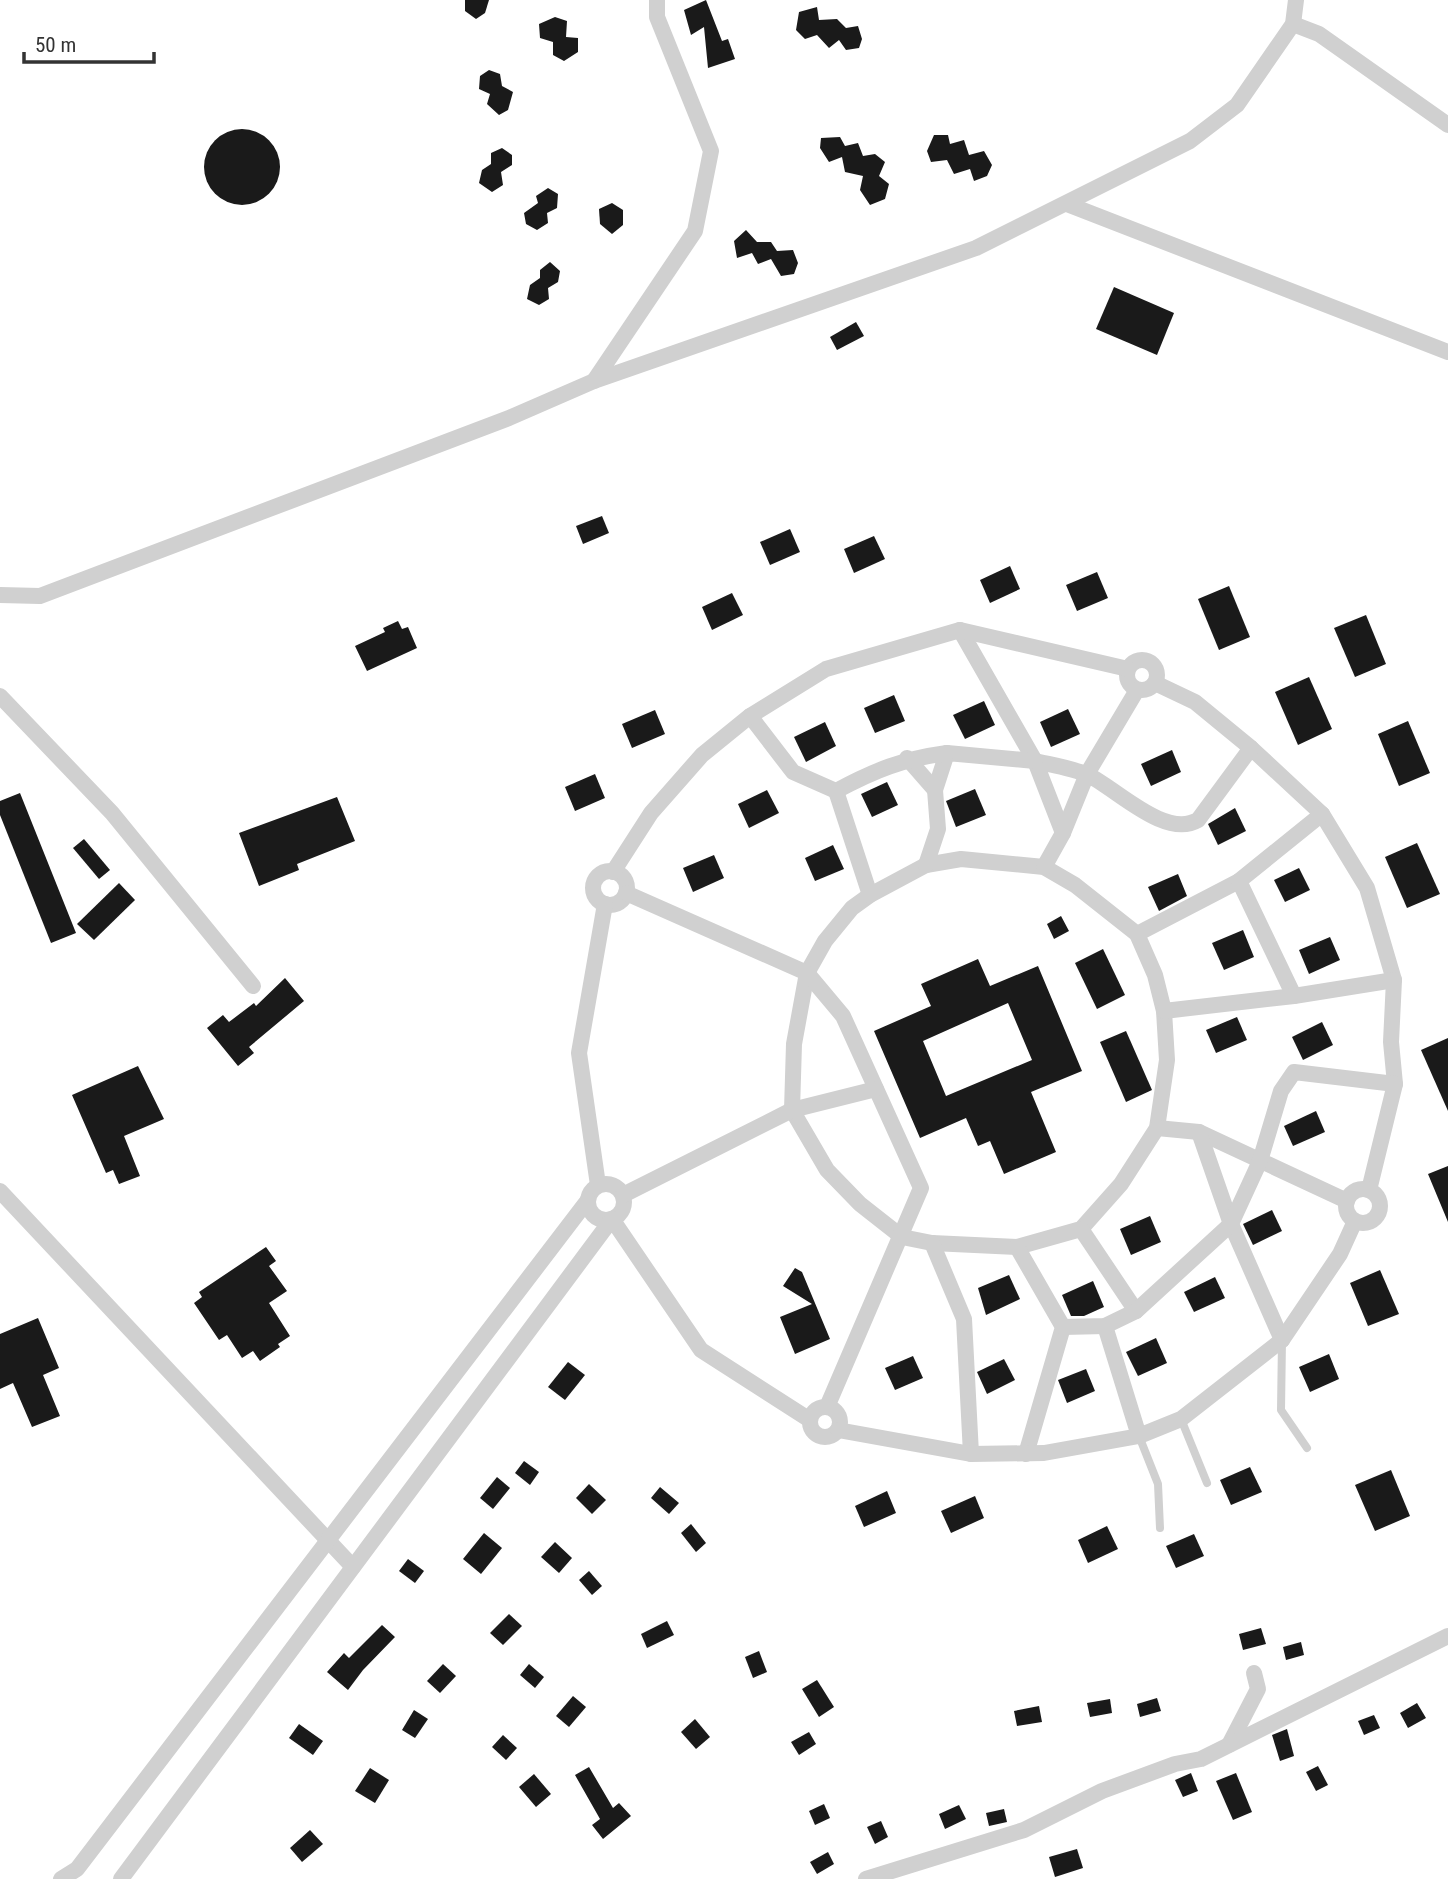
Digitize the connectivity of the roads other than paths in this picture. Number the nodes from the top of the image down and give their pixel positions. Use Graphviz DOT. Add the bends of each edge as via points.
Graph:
graph roads {
  1 [pos="656,0"];
  2 [pos="1297,0"];
  3 [pos="1293,24"];
  4 [pos="1448,125"];
  5 [pos="1067,204"];
  6 [pos="1448,352"];
  7 [pos="594,381"];
  8 [pos="0,595"];
  9 [pos="960,631"];
  10 [pos="1128,669"];
  11 [pos="1155,683"];
  12 [pos="1137,690"];
  13 [pos="0,696"];
  14 [pos="750,716"];
  15 [pos="1251,748"];
  16 [pos="947,753"];
  17 [pos="907,758"];
  18 [pos="1035,761"];
  19 [pos="1087,775"];
  20 [pos="935,790"];
  21 [pos="836,791"];
  22 [pos="1322,814"];
  23 [pos="1063,833"];
  24 [pos="926,865"];
  25 [pos="1044,867"];
  26 [pos="613,872"];
  27 [pos="1240,881"];
  28 [pos="626,893"];
  29 [pos="870,895"];
  30 [pos="605,904"];
  31 [pos="1137,934"];
  32 [pos="807,973"];
  33 [pos="1394,979"];
  34 [pos="253,986"];
  35 [pos="1294,996"];
  36 [pos="1164,1011"];
  37 [pos="1395,1084"];
  38 [pos="876,1089"];
  39 [pos="792,1110"];
  40 [pos="1157,1128"];
  41 [pos="1199,1132"];
  42 [pos="1260,1161"];
  43 [pos="598,1185"];
  44 [pos="1370,1189"];
  45 [pos="0,1191"];
  46 [pos="623,1195"];
  47 [pos="588,1200"];
  48 [pos="1347,1201"];
  49 [pos="612,1219"];
  50 [pos="1355,1221"];
  51 [pos="1231,1224"];
  52 [pos="1081,1229"];
  53 [pos="902,1237"];
  54 [pos="932,1243"];
  55 [pos="1017,1247"];
  56 [pos="1136,1311"];
  57 [pos="1105,1326"];
  58 [pos="1063,1327"];
  59 [pos="1282,1340"];
  60 [pos="827,1407"];
  61 [pos="1181,1419"];
  62 [pos="810,1420"];
  63 [pos="838,1430"];
  64 [pos="1139,1436"];
  65 [pos="1307,1448"];
  66 [pos="971,1454"];
  67 [pos="1026,1454"];
  68 [pos="1207,1483"];
  69 [pos="1160,1528"];
  70 [pos="327,1542"];
  71 [pos="353,1567"];
  72 [pos="1448,1636"];
  73 [pos="1254,1673"];
  74 [pos="1230,1745"];
  75 [pos="75,1874"];
  76 [pos="126,1877"];
  77 [pos="61,1879"];
  78 [pos="866,1879"];
  1 -- 7 [label="street" via="657,16 711,151 695,231"];
  2 -- 3 [label="street"];
  3 -- 4 [label="street" via="1319,34"];
  3 -- 5 [label="street" via="1237,105 1190,141"];
  5 -- 6 [label="street"];
  5 -- 7 [label="street" via="976,248"];
  7 -- 8 [label="street" via="509,418 40,596"];
  9 -- 10 [label="street"];
  9 -- 14 [label="street" via="826,669"];
  9 -- 18 [label="street"];
  10 -- 11 [label="street" via="1139,660 1149,661 1157,673"];
  10 -- 12 [label="street" via="1127,679"];
  11 -- 12 [label="street"];
  11 -- 15 [label="street" via="1195,702"];
  12 -- 19 [label="street"];
  13 -- 34 [label="street" via="112,813"];
  14 -- 21 [label="street" via="793,772"];
  14 -- 26 [label="street" via="702,755 652,813"];
  15 -- 19 [label="street" via="1198,820 1189,825 1146,813"];
  15 -- 22 [label="street"];
  16 -- 17 [label="street"];
  16 -- 18 [label="street"];
  16 -- 20 [label="street"];
  17 -- 20 [label="street"];
  17 -- 21 [label="street"];
  18 -- 19 [label="street"];
  18 -- 23 [label="street"];
  19 -- 23 [label="street"];
  20 -- 24 [label="street" via="938,829"];
  21 -- 29 [label="street"];
  22 -- 27 [label="street"];
  22 -- 33 [label="street" via="1367,888"];
  23 -- 25 [label="street"];
  24 -- 25 [label="street" via="961,859"];
  24 -- 29 [label="street"];
  25 -- 31 [label="street" via="1075,885"];
  26 -- 28 [label="street" via="623,878"];
  26 -- 30 [label="street" via="602,873 595,882 594,893"];
  27 -- 31 [label="street"];
  27 -- 35 [label="street"];
  28 -- 30 [label="street" via="616,904"];
  28 -- 32 [label="street"];
  29 -- 32 [label="street" via="852,908 825,941"];
  30 -- 43 [label="street" via="579,1053"];
  31 -- 36 [label="street"];
  32 -- 38 [label="street" via="844,1016"];
  32 -- 39 [label="street" via="794,1044"];
  33 -- 35 [label="street"];
  33 -- 37 [label="street" via="1391,1042"];
  35 -- 36 [label="street"];
  36 -- 40 [label="street" via="1167,1060"];
  37 -- 42 [label="street" via="1294,1072 1282,1091"];
  37 -- 44 [label="street"];
  38 -- 39 [label="street"];
  38 -- 53 [label="street" via="921,1188"];
  39 -- 46 [label="street"];
  39 -- 53 [label="street" via="827,1170"];
  40 -- 41 [label="street"];
  40 -- 52 [label="street" via="1121,1184"];
  41 -- 42 [label="street"];
  41 -- 51 [label="street"];
  42 -- 48 [label="street"];
  42 -- 51 [label="street"];
  43 -- 46 [label="street" via="610,1183"];
  43 -- 47 [label="street"];
  44 -- 48 [label="street" via="1358,1189"];
  44 -- 50 [label="street" via="1380,1200 1380,1211 1372,1220"];
  45 -- 70 [label="street"];
  46 -- 49 [label="street" via="621,1212"];
  47 -- 49 [label="street" via="596,1216"];
  47 -- 70 [label="street"];
  48 -- 50 [label="street"];
  49 -- 62 [label="street" via="701,1350"];
  49 -- 71 [label="street"];
  50 -- 59 [label="street" via="1340,1254"];
  51 -- 56 [label="street"];
  51 -- 59 [label="street"];
  52 -- 55 [label="street"];
  52 -- 56 [label="street"];
  53 -- 54 [label="street"];
  53 -- 60 [label="street"];
  54 -- 55 [label="street"];
  54 -- 66 [label="street" via="964,1319"];
  55 -- 58 [label="street"];
  56 -- 57 [label="street"];
  57 -- 58 [label="street"];
  57 -- 64 [label="street"];
  58 -- 67 [label="street"];
  59 -- 61 [label="street"];
  59 -- 65 [label="lane" via="1281,1410"];
  60 -- 62 [label="street" via="818,1408"];
  60 -- 63 [label="street" via="838,1415"];
  61 -- 64 [label="street"];
  61 -- 68 [label="lane"];
  62 -- 63 [label="street" via="812,1430 820,1436"];
  63 -- 66 [label="street"];
  64 -- 67 [label="street"];
  64 -- 69 [label="lane" via="1158,1484"];
  66 -- 67 [label="street"];
  70 -- 71 [label="street"];
  70 -- 75 [label="street"];
  71 -- 76 [label="street"];
  72 -- 74 [label="street"];
  73 -- 74 [label="street" via="1258,1689"];
  74 -- 78 [label="street" via="1102,1791 1024,1830"];
  75 -- 77 [label="street"];
}
